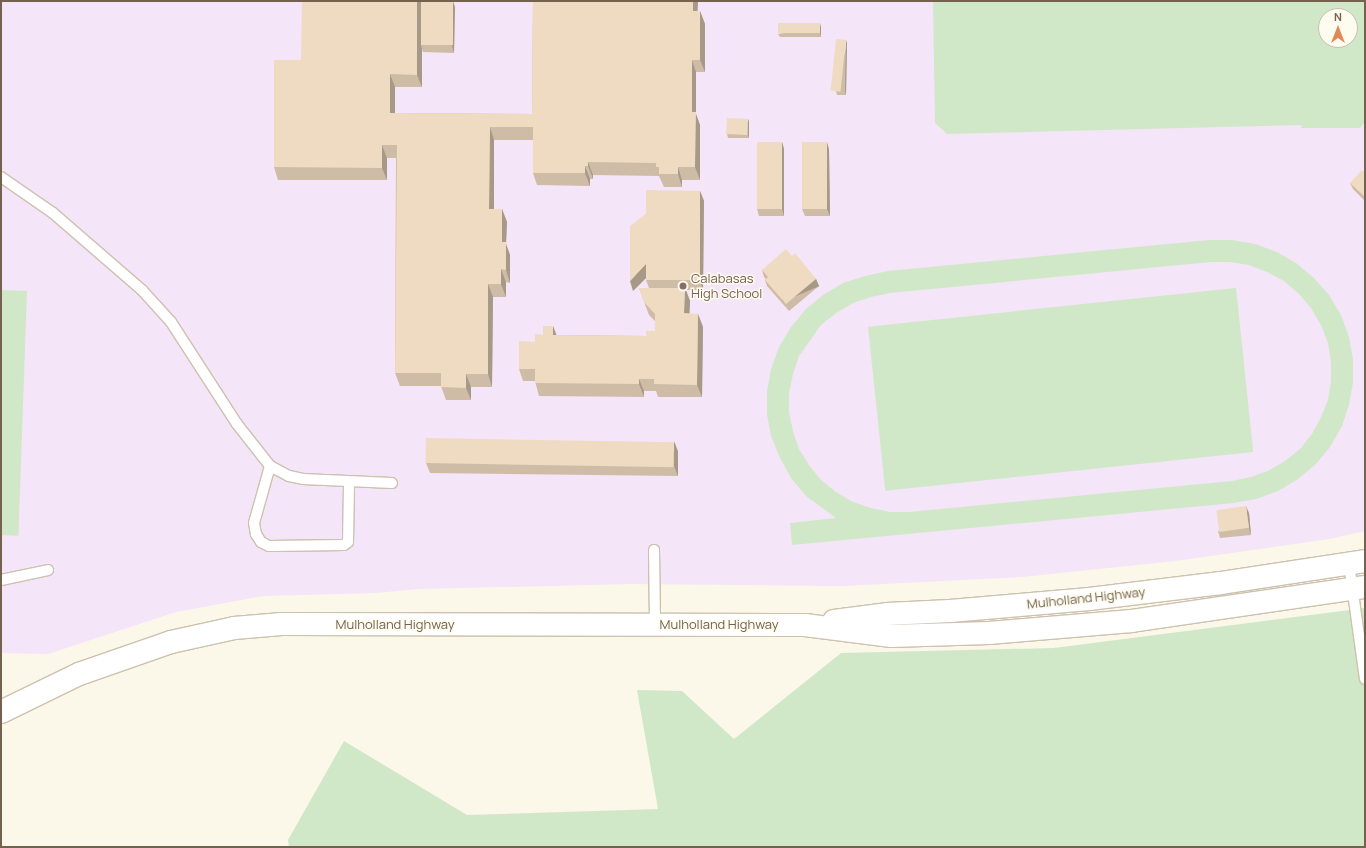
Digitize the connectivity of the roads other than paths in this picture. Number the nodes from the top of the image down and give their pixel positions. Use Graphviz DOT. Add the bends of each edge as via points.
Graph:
graph roads {
  1 [pos="1,177"];
  2 [pos="270,466"];
  3 [pos="349,482"];
  4 [pos="392,483"];
  5 [pos="654,550"];
  6 [pos="1357,562"];
  7 [pos="48,570"];
  8 [pos="1,580"];
  9 [pos="1359,588"];
  10 [pos="655,624"];
  11 [pos="805,625"];
  12 [pos="1365,679"];
  13 [pos="1,712"];
  1 -- 2 [label="lane" via="53,213 142,290 171,322 237,424"];
  2 -- 3 [label="lane" via="289,476 303,479"];
  2 -- 3 [label="lane" via="254,523 261,542 269,546 344,545 348,542"];
  3 -- 4 [label="lane"];
  5 -- 10 [label="lane"];
  6 -- 9 [label="lane"];
  6 -- 11 [label="main road, Mulholland Highway" via="1221,583 1089,599 887,614"];
  7 -- 8 [label="lane"];
  9 -- 11 [label="main road, Mulholland Highway" via="1131,621 989,633 891,636"];
  9 -- 12 [label="lane"];
  10 -- 11 [label="main road, Mulholland Highway"];
  10 -- 13 [label="main road, Mulholland Highway" via="282,624 234,628 171,642 79,674"];
}
